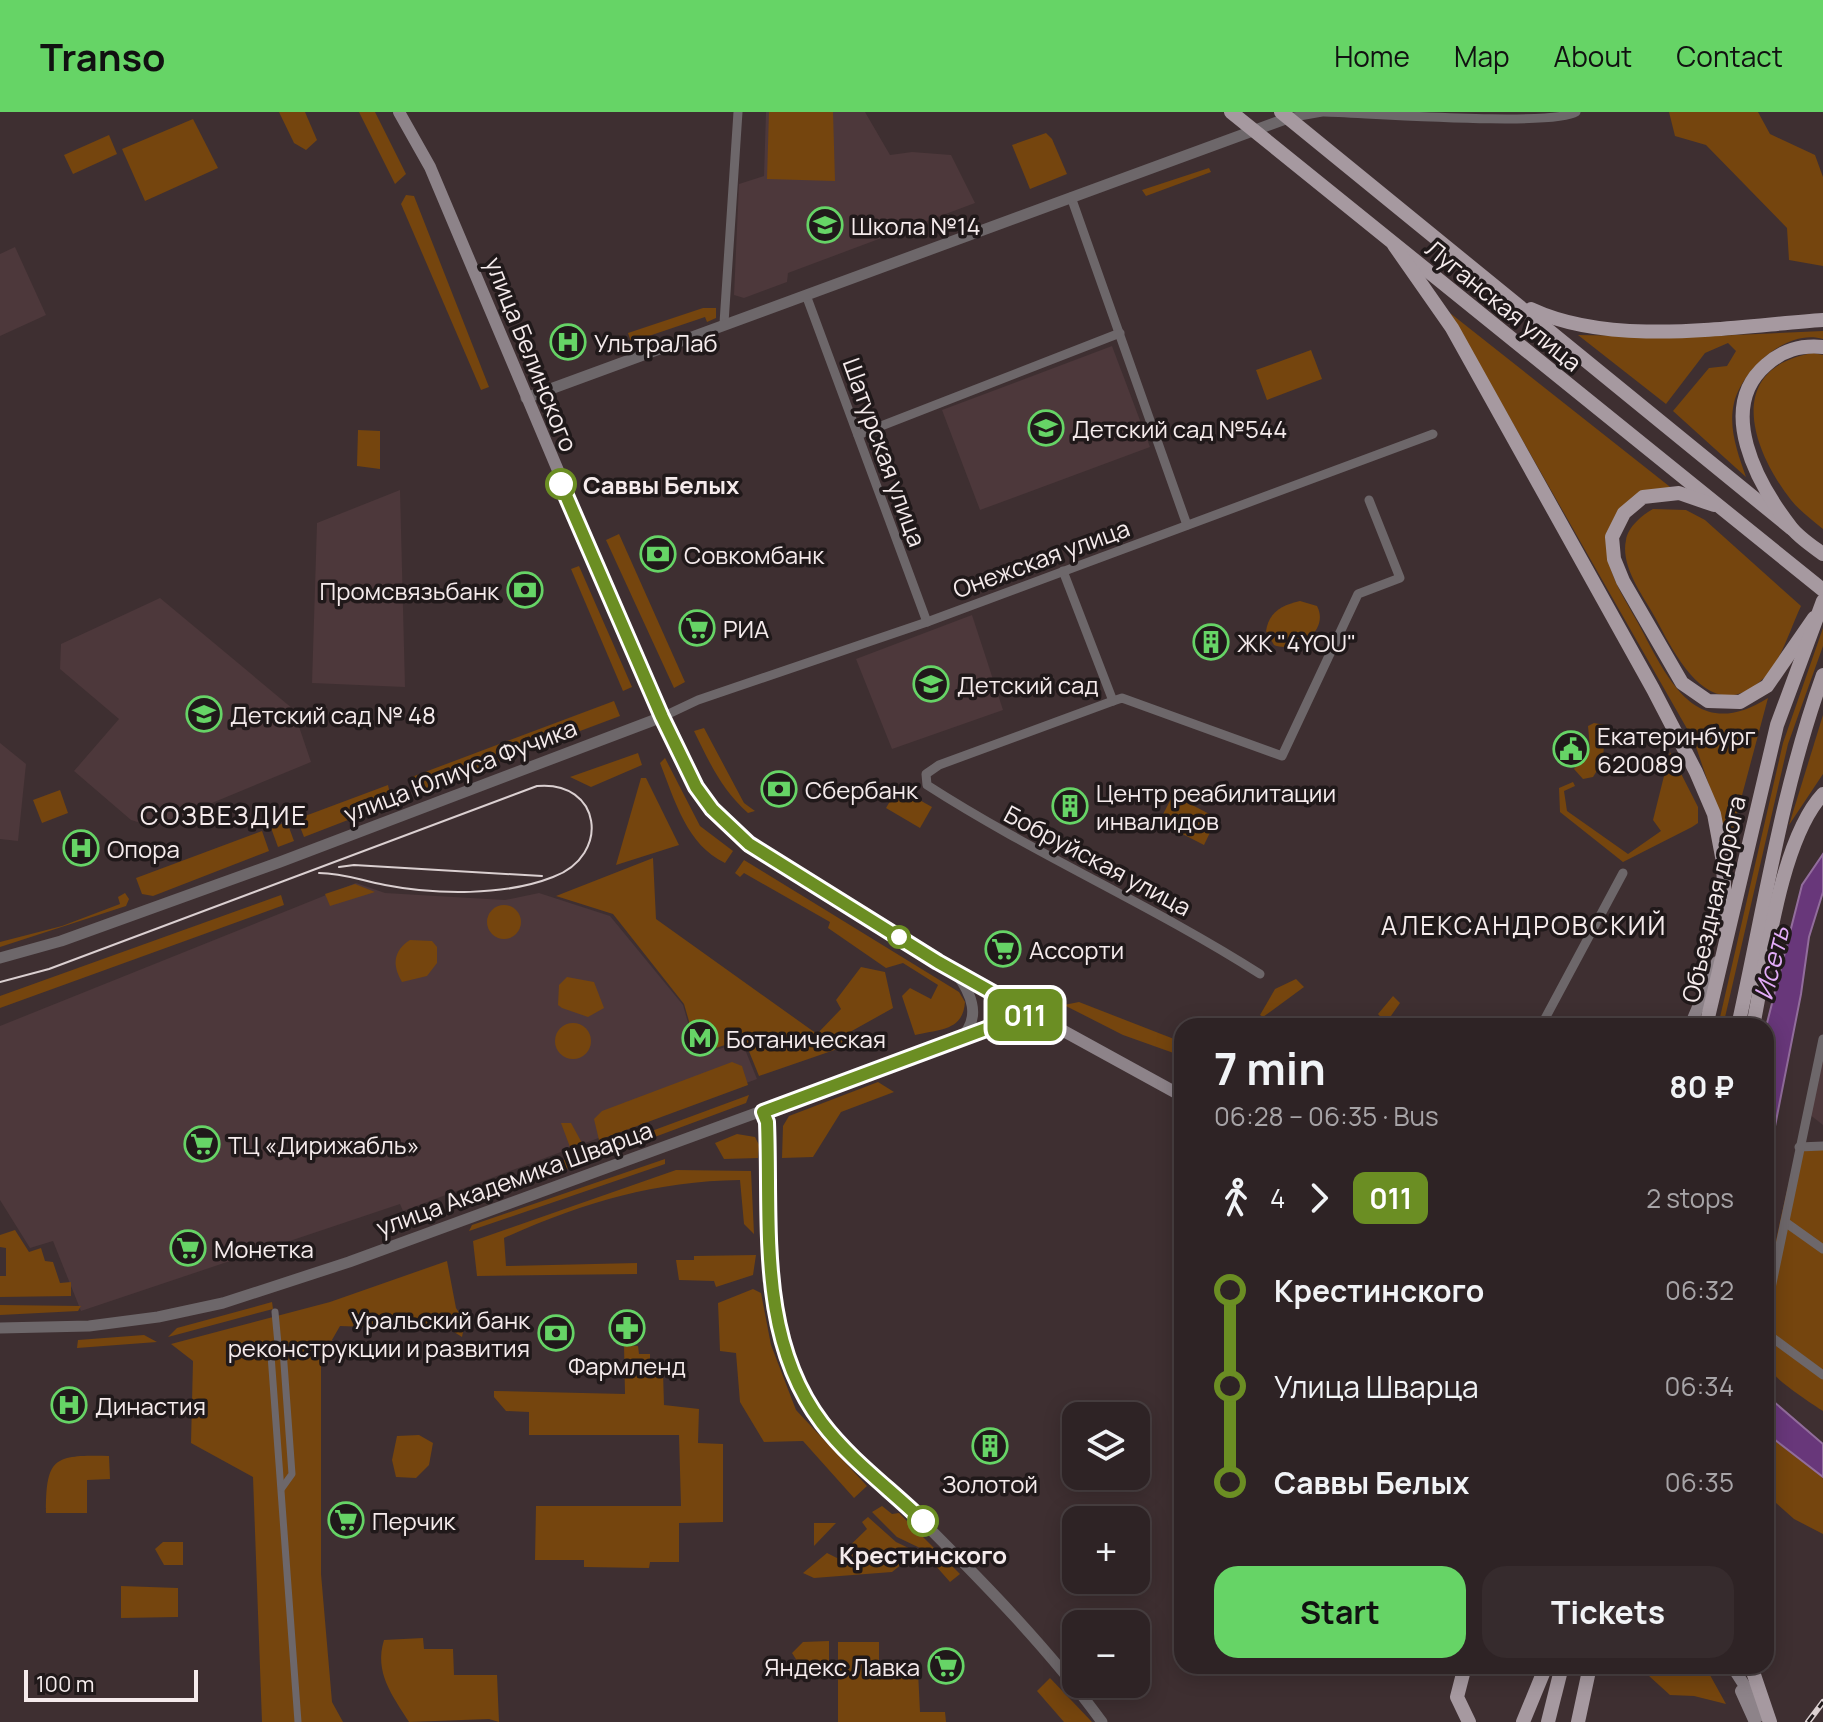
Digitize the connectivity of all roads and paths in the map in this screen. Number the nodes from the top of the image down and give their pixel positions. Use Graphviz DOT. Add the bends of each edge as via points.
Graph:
graph roads {
  1 [pos="399,112"];
  2 [pos="738,112"];
  3 [pos="1231,112"];
  4 [pos="1323,112"];
  5 [pos="1576,112"];
  6 [pos="1285,115"];
  7 [pos="1256,132"];
  8 [pos="1071,197"];
  9 [pos="1394,245"];
  10 [pos="1489,282"];
  11 [pos="806,295"];
  12 [pos="1823,320"];
  13 [pos="724,323"];
  14 [pos="1120,333"];
  15 [pos="1823,347"];
  16 [pos="526,398"];
  17 [pos="1433,434"];
  18 [pos="858,435"];
  19 [pos="1369,500"];
  20 [pos="1721,507"];
  21 [pos="1187,525"];
  22 [pos="1791,528"];
  23 [pos="1823,554"];
  24 [pos="1063,571"];
  25 [pos="1823,590"];
  26 [pos="1823,601"];
  27 [pos="1814,618"];
  28 [pos="927,622"];
  29 [pos="1823,675"];
  30 [pos="1113,701"];
  31 [pos="662,717"];
  32 [pos="1823,794"];
  33 [pos="1623,873"];
  34 [pos="1726,935"];
  35 [pos="1722,952"];
  36 [pos="0,958"];
  37 [pos="955,972"];
  38 [pos="1260,974"];
  39 [pos="1029,1013"];
  40 [pos="1545,1018"];
  41 [pos="1693,1018"];
  42 [pos="1708,1018"];
  43 [pos="1740,1018"];
  44 [pos="1755,1018"];
  45 [pos="1823,1039"];
  46 [pos="956,1042"];
  47 [pos="1156,1080"];
  48 [pos="1174,1084"];
  49 [pos="1174,1091"];
  50 [pos="763,1112"];
  51 [pos="1823,1146"];
  52 [pos="1799,1147"];
  53 [pos="1785,1222"];
  54 [pos="1823,1249"];
  55 [pos="1774,1274"];
  56 [pos="275,1312"];
  57 [pos="0,1328"];
  58 [pos="1774,1339"];
  59 [pos="1823,1375"];
  60 [pos="1463,1674"];
  61 [pos="1543,1674"];
  62 [pos="1560,1674"];
  63 [pos="1588,1674"];
  64 [pos="1734,1674"];
  65 [pos="1736,1674"];
  66 [pos="1754,1674"];
  67 [pos="298,1722"];
  68 [pos="1102,1722"];
  69 [pos="1469,1722"];
  70 [pos="1523,1722"];
  71 [pos="1548,1722"];
  72 [pos="1578,1722"];
  73 [pos="1755,1722"];
  74 [pos="1769,1722"];
  1 -- 16 [label="main road, улица Белинского" via="430,167"];
  2 -- 13 [label="street"];
  3 -- 7 [label="main road, Луганская улица"];
  4 -- 5 [label="street" via="1532,119"];
  4 -- 6 [label="street"];
  6 -- 7 [label="street"];
  6 -- 10 [label="main road, Луганская улица"];
  7 -- 8 [label="street"];
  7 -- 9 [label="main road, Луганская улица"];
  8 -- 11 [label="street"];
  8 -- 14 [label="street"];
  9 -- 20 [label="main road, Луганская улица"];
  9 -- 34 [label="main road" via="1452,328 1696,772 1714,814 1723,862"];
  10 -- 12 [label="main road" via="1546,316 1602,328 1676,330"];
  10 -- 22 [label="main road, Луганская улица"];
  11 -- 13 [label="street"];
  11 -- 18 [label="street, Шатурская улица"];
  13 -- 16 [label="street"];
  14 -- 18 [label="street"];
  14 -- 21 [label="street"];
  15 -- 22 [label="main road" via="1800,347 1777,356 1755,374 1742,397 1746,444"];
  16 -- 31 [label="main road, улица Белинского"];
  17 -- 21 [label="street, Онежская улица"];
  18 -- 28 [label="street, Шатурская улица"];
  19 -- 30 [label="street" via="1400,578 1358,594 1282,756 1122,698"];
  20 -- 25 [label="main road, Луганская улица"];
  20 -- 27 [label="main road" via="1679,493 1655,494 1634,503 1614,530 1612,551 1623,581 1682,683 1708,701 1740,702 1767,686"];
  21 -- 24 [label="street, Онежская улица"];
  22 -- 23 [label="main road, Луганская улица"];
  24 -- 28 [label="street, Онежская улица"];
  24 -- 30 [label="street"];
  26 -- 27 [label="main road, Объездная дорога"];
  27 -- 34 [label="main road, Объездная дорога" via="1777,725"];
  28 -- 31 [label="street, Онежская улица"];
  29 -- 43 [label="main road" via="1781,823"];
  30 -- 38 [label="street, Бобруйская улица" via="939,765 926,774 927,785"];
  31 -- 36 [label="street, улица Юлиуса Фучика" via="266,867"];
  31 -- 37 [label="main road, улица Белинского" via="696,787 728,826"];
  32 -- 44 [label="main road" via="1801,827 1784,880"];
  33 -- 40 [label="street"];
  34 -- 35 [label="main road, Объездная дорога"];
  35 -- 41 [label="main road"];
  35 -- 42 [label="main road, Объездная дорога"];
  37 -- 39 [label="main road, улица Белинского"];
  37 -- 46 [label="street" via="973,1006 971,1025"];
  39 -- 46 [label="street, улица Академика Шварца"];
  39 -- 47 [label="main road, улица Белинского"];
  45 -- 52 [label="street"];
  46 -- 50 [label="street, улица Академика Шварца"];
  47 -- 48 [label="main road"];
  47 -- 49 [label="main road, улица Белинского"];
  50 -- 57 [label="street, улица Академика Шварца" via="223,1303 89,1326"];
  50 -- 68 [label="street" via="775,1317 784,1355 803,1394 836,1439 923,1521 1042,1647"];
  51 -- 52 [label="street"];
  52 -- 53 [label="street"];
  53 -- 54 [label="street"];
  53 -- 55 [label="street"];
  56 -- 67 [label="street" via="278,1344 271,1355"];
  58 -- 59 [label="street"];
  60 -- 69 [label="main road" via="1457,1697"];
  61 -- 70 [label="main road"];
  62 -- 71 [label="main road"];
  63 -- 72 [label="main road"];
  64 -- 73 [label="main road"];
  65 -- 74 [label="main road"];
  66 -- 74 [label="main road"];
}
